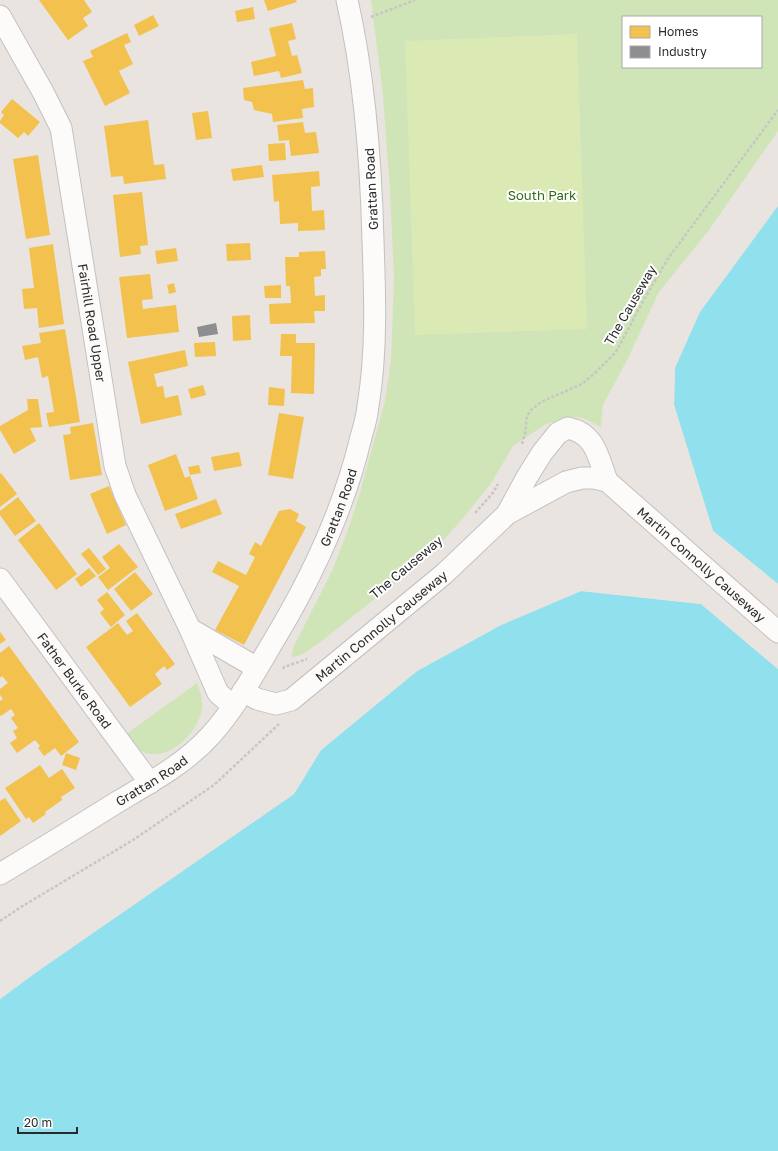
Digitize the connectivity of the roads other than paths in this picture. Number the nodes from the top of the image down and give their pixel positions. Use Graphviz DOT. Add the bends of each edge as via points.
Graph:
graph roads {
  1 [pos="347,0"];
  2 [pos="0,16"];
  3 [pos="6,44"];
  4 [pos="607,481"];
  5 [pos="507,514"];
  6 [pos="0,579"];
  7 [pos="190,629"];
  8 [pos="778,632"];
  9 [pos="257,668"];
  10 [pos="238,699"];
  11 [pos="150,783"];
  12 [pos="0,874"];
  1 -- 9 [label="street, Grattan Road" via="365,99 371,182 374,343 368,407 356,460 338,514 288,617"];
  2 -- 3 [label="street, Fairhill Road Upper"];
  3 -- 7 [label="street, Fairhill Road Upper" via="43,92 61,128 115,466 125,495"];
  4 -- 5 [label="street, Martin Connolly Causeway" via="582,478 566,482"];
  4 -- 5 [label="street, Martin Connolly Causeway" via="596,450 588,437 579,430 568,428 558,433 542,453"];
  4 -- 8 [label="street, Martin Connolly Causeway"];
  5 -- 10 [label="street, Martin Connolly Causeway" via="444,574 291,700 276,704 257,699"];
  6 -- 11 [label="street, Father Burke Road"];
  7 -- 9 [label="street"];
  7 -- 10 [label="street, Fairhill Road Upper" via="218,693"];
  9 -- 10 [label="street, Grattan Road"];
  10 -- 11 [label="street, Grattan Road" via="210,736"];
  11 -- 12 [label="street, Grattan Road"];
}
